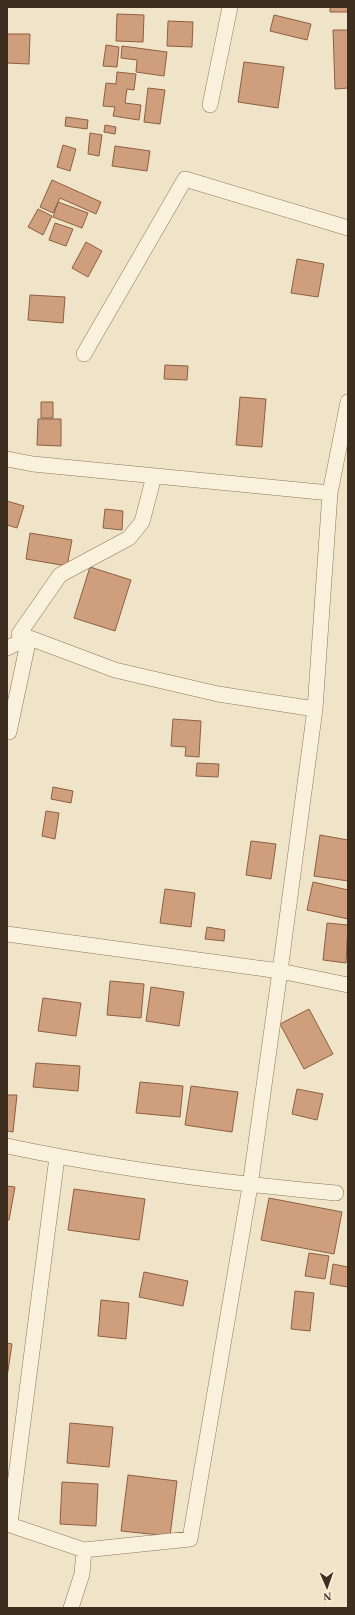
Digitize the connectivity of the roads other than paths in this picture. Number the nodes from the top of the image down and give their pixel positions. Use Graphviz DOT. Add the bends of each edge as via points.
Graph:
graph roads {
  1 [pos="230,7"];
  2 [pos="210,105"];
  3 [pos="348,228"];
  4 [pos="84,354"];
  5 [pos="348,402"];
  6 [pos="7,459"];
  7 [pos="154,476"];
  8 [pos="330,493"];
  9 [pos="29,638"];
  10 [pos="7,648"];
  11 [pos="315,709"];
  12 [pos="9,732"];
  13 [pos="7,934"];
  14 [pos="280,970"];
  15 [pos="348,985"];
  16 [pos="7,1146"];
  17 [pos="57,1157"];
  18 [pos="250,1186"];
  19 [pos="336,1193"];
  20 [pos="8,1523"];
  21 [pos="84,1550"];
  22 [pos="71,1608"];
  1 -- 2 [label="street"];
  3 -- 4 [label="street" via="185,179"];
  5 -- 8 [label="street"];
  6 -- 7 [label="street"];
  7 -- 8 [label="street"];
  7 -- 9 [label="street" via="142,522 129,538 60,575 19,634"];
  8 -- 11 [label="street"];
  9 -- 10 [label="street"];
  9 -- 11 [label="street" via="115,670 218,694"];
  9 -- 12 [label="street"];
  11 -- 14 [label="street"];
  13 -- 14 [label="street"];
  14 -- 15 [label="street"];
  14 -- 18 [label="street"];
  16 -- 17 [label="street"];
  17 -- 18 [label="street"];
  17 -- 20 [label="street"];
  18 -- 19 [label="street"];
  18 -- 21 [label="street" via="190,1539"];
  20 -- 21 [label="street"];
  21 -- 22 [label="street" via="82,1574"];
}
